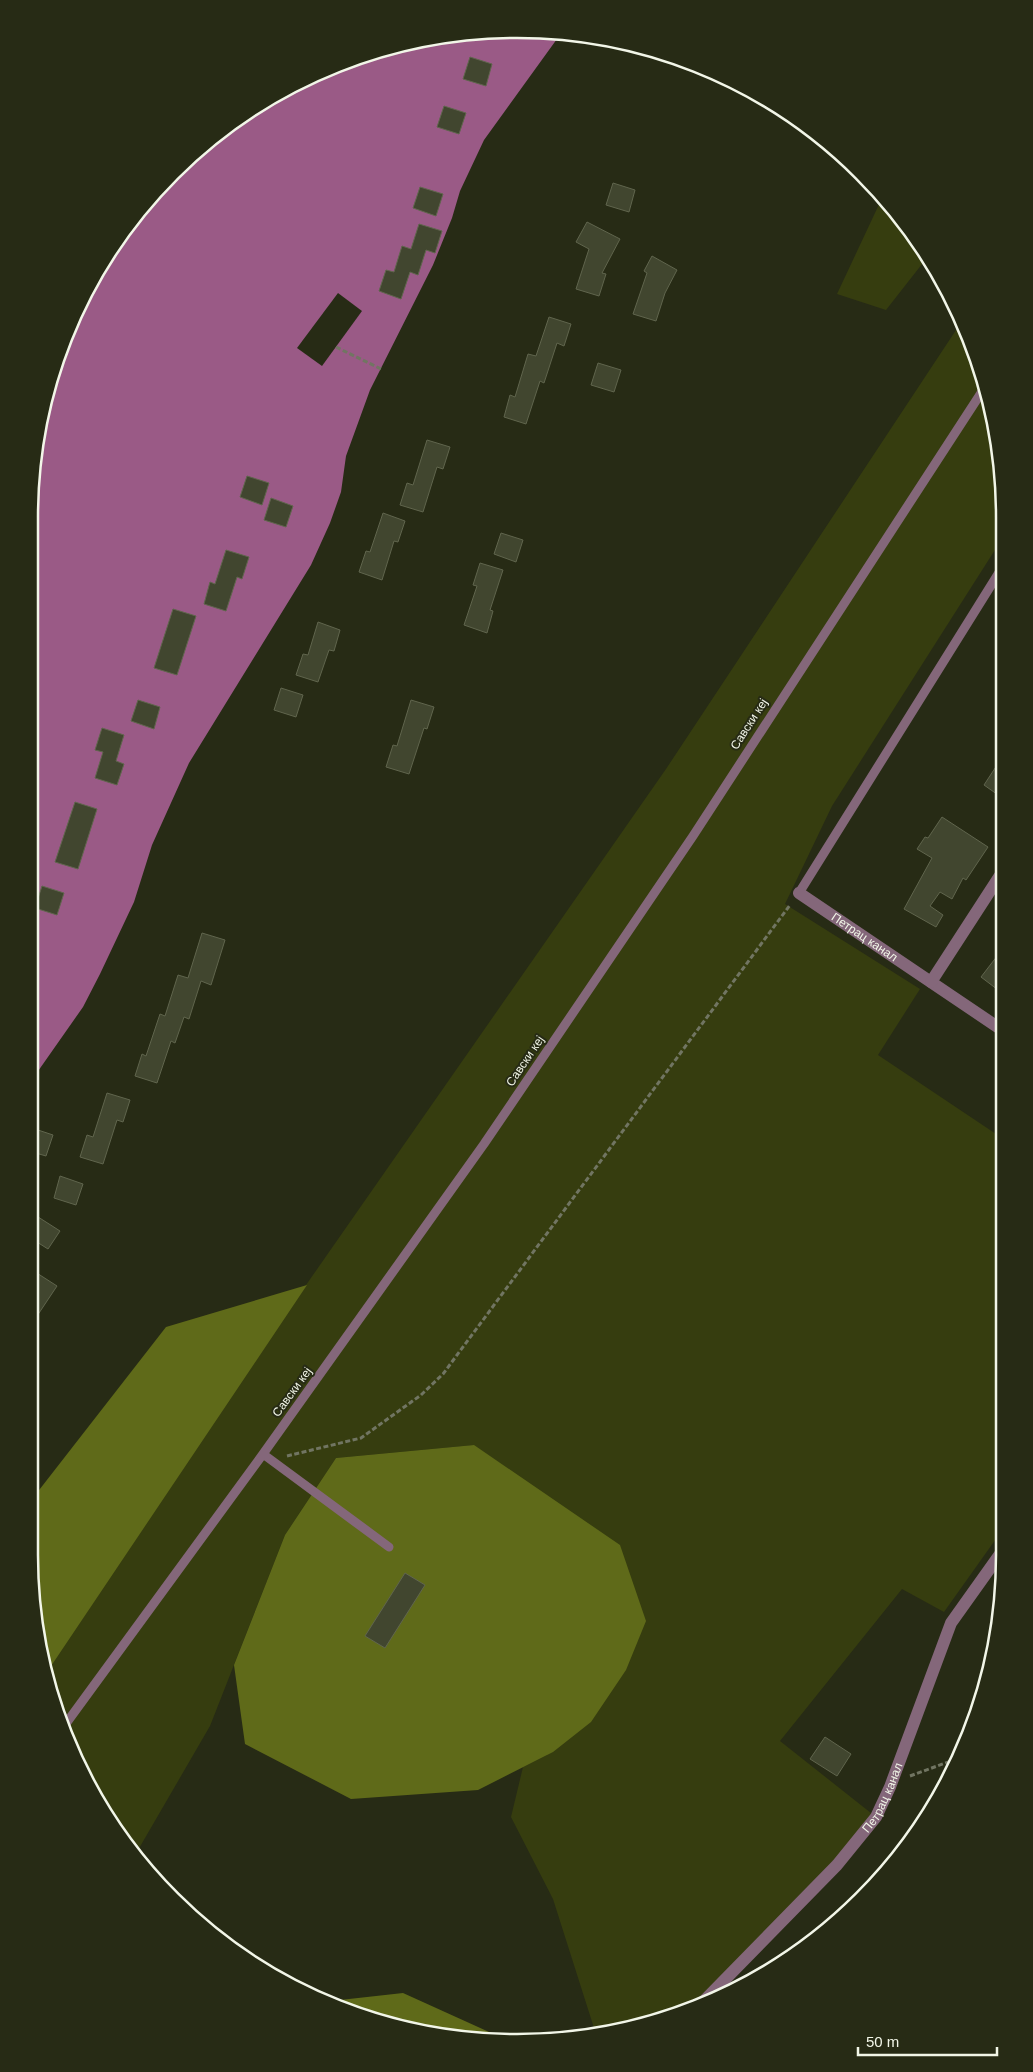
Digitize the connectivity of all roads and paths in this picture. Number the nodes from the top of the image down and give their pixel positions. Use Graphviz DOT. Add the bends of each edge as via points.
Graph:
graph roads {
  1 [pos="336,347"];
  2 [pos="381,369"];
  3 [pos="980,395"];
  4 [pos="996,577"];
  5 [pos="996,882"];
  6 [pos="799,893"];
  7 [pos="931,982"];
  8 [pos="996,1026"];
  9 [pos="266,1457"];
  10 [pos="389,1547"];
  11 [pos="996,1560"];
  12 [pos="68,1722"];
  13 [pos="948,1762"];
  14 [pos="890,1787"];
  15 [pos="713,1992"];
  1 -- 2 [label="path"];
  3 -- 9 [label="lane, Савски кеј" via="693,836"];
  4 -- 6 [label="lane"];
  5 -- 7 [label="street"];
  6 -- 7 [label="street, Петрац канал"];
  6 -- 9 [label="path" via="443,1374 421,1395 362,1438"];
  7 -- 8 [label="street, Петрац канал"];
  9 -- 10 [label="lane"];
  9 -- 12 [label="lane, Савски кеј"];
  11 -- 14 [label="street, Петрац канал" via="951,1623"];
  13 -- 14 [label="path" via="911,1775"];
  14 -- 15 [label="street, Петрац канал" via="876,1817 837,1865"];
}
